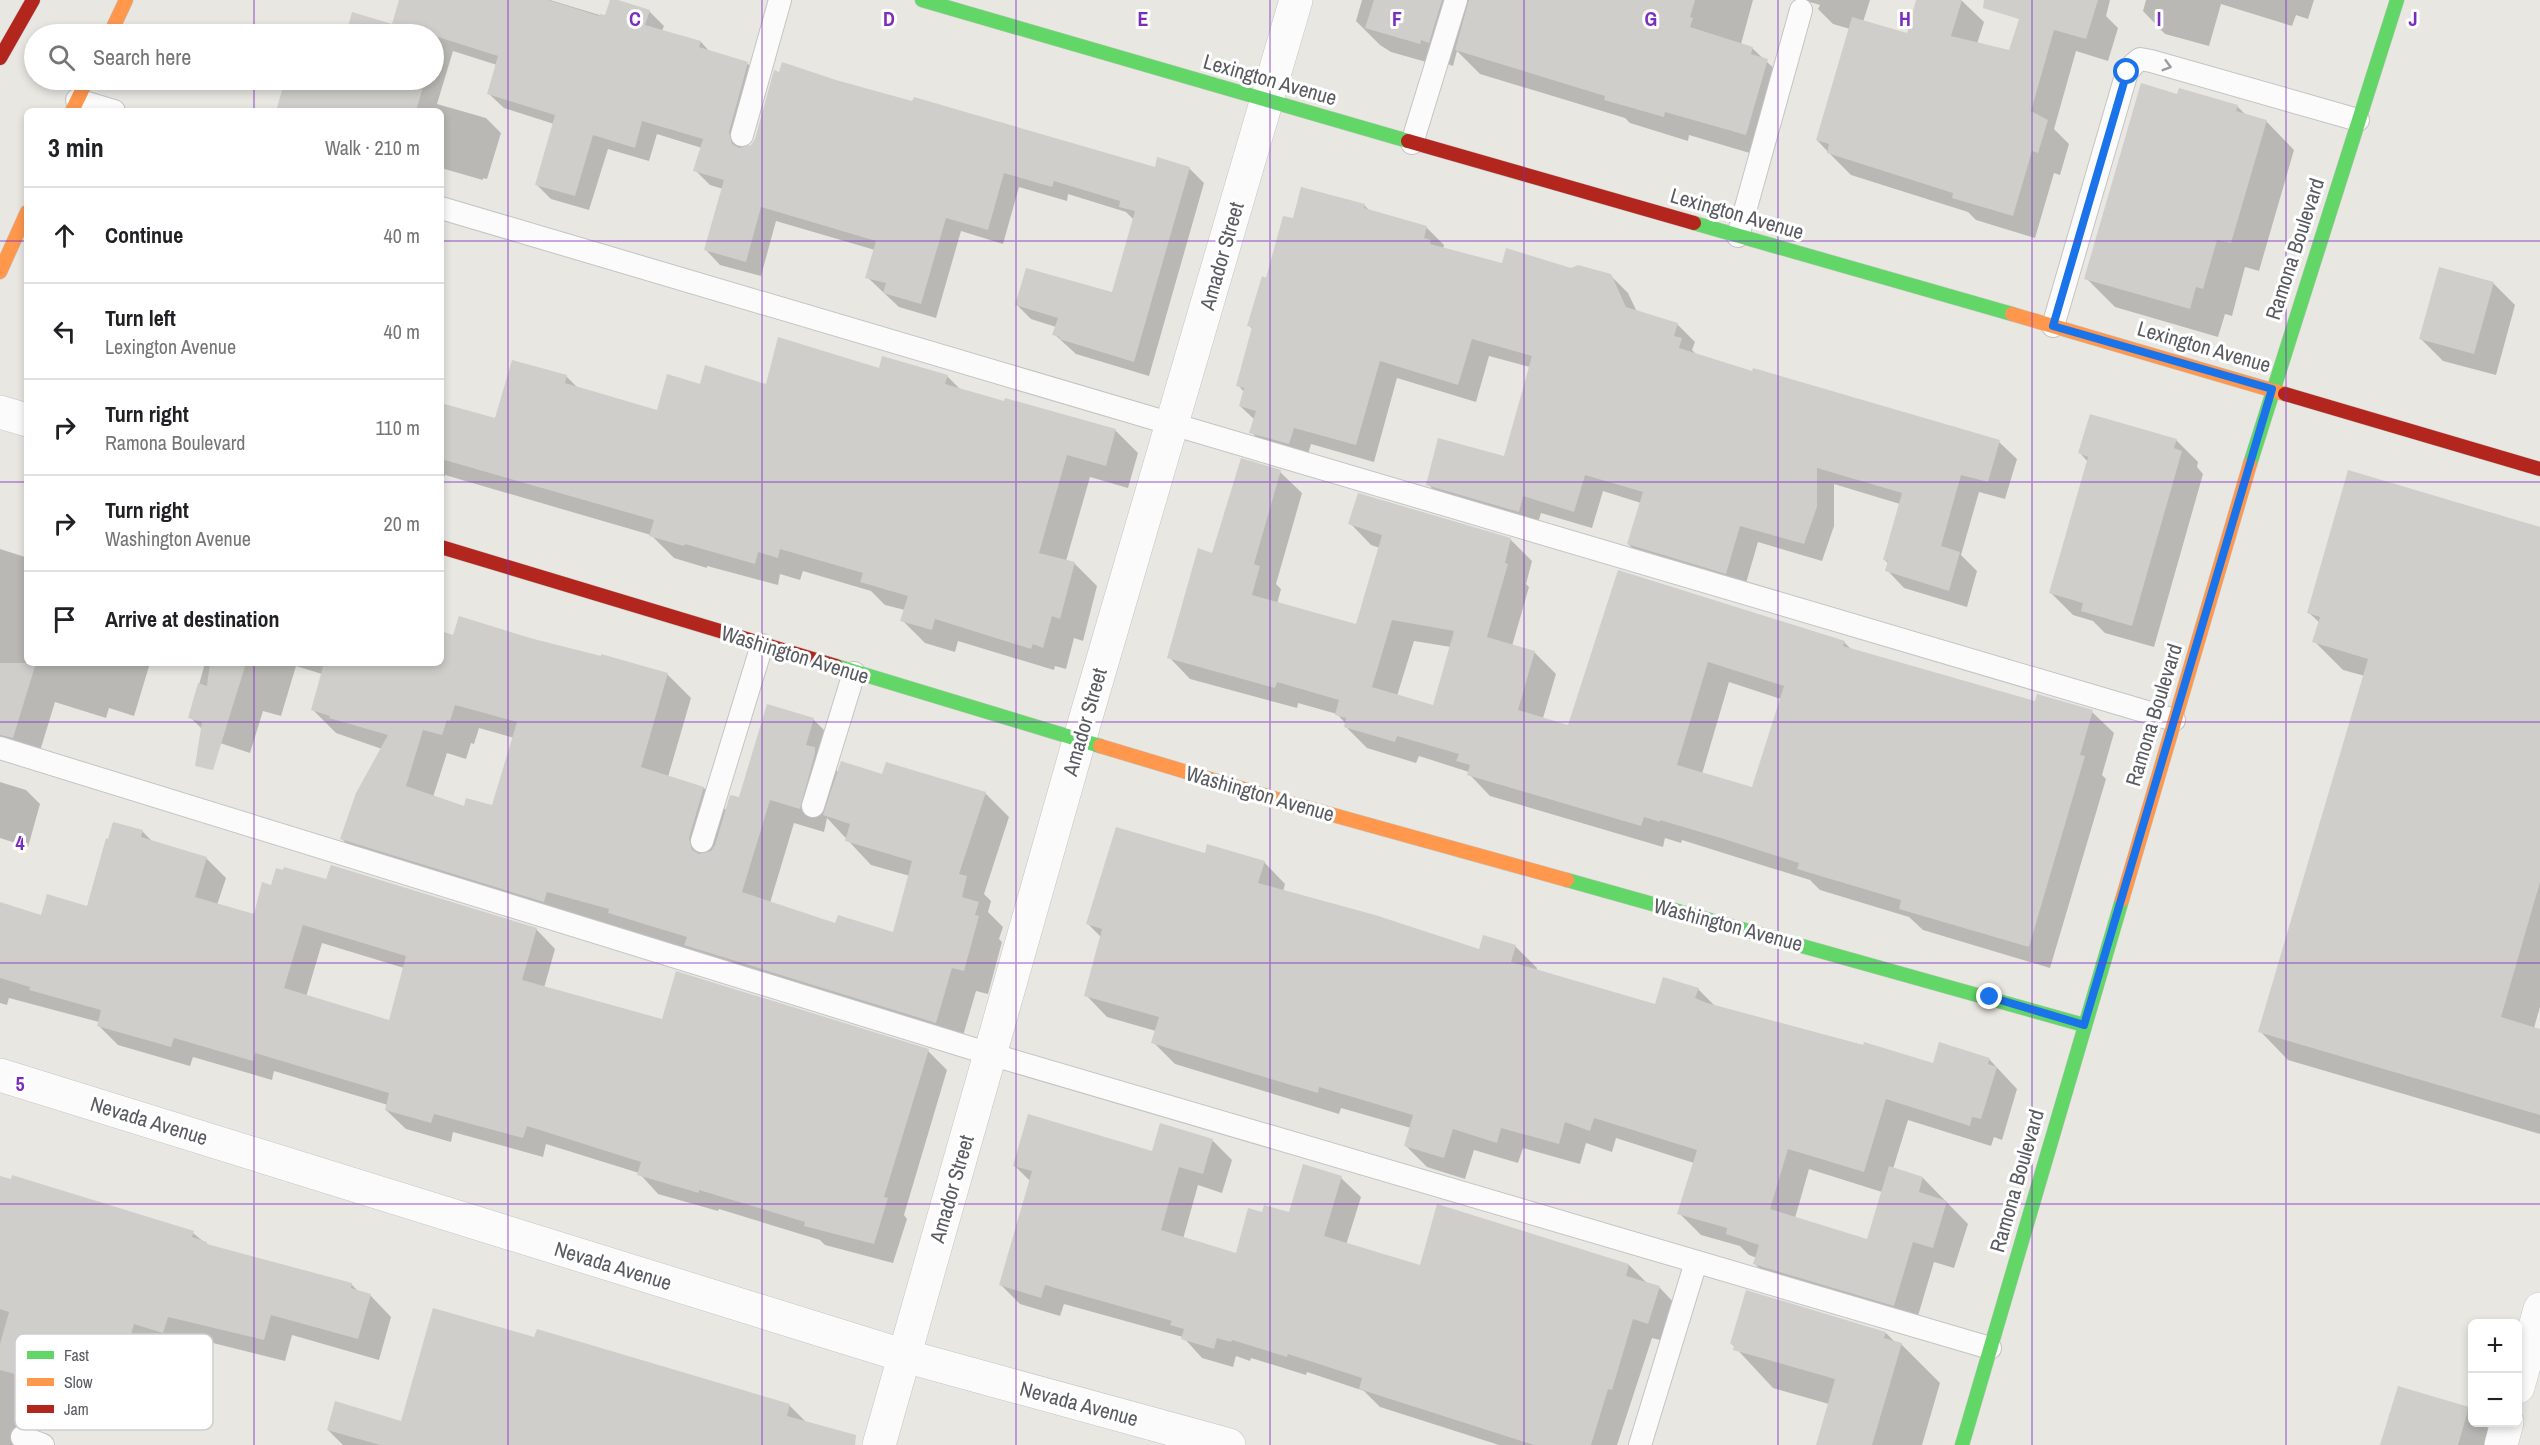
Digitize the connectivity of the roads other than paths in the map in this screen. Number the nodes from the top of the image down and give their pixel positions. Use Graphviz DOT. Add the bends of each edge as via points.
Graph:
graph roads {
  1 [pos="33,0"];
  2 [pos="126,0"];
  3 [pos="780,0"];
  4 [pos="922,0"];
  5 [pos="1296,0"];
  6 [pos="1456,0"];
  7 [pos="2397,0"];
  8 [pos="1801,10"];
  9 [pos="115,24"];
  10 [pos="0,58"];
  11 [pos="82,90"];
  12 [pos="1267,102"];
  13 [pos="75,106"];
  14 [pos="91,108"];
  15 [pos="2358,120"];
  16 [pos="742,135"];
  17 [pos="1412,143"];
  18 [pos="444,209"];
  19 [pos="24,219"];
  20 [pos="1738,236"];
  21 [pos="0,272"];
  22 [pos="2053,326"];
  23 [pos="2272,389"];
  24 [pos="0,412"];
  25 [pos="24,419"];
  26 [pos="1172,426"];
  27 [pos="2540,469"];
  28 [pos="444,548"];
  29 [pos="762,645"];
  30 [pos="854,673"];
  31 [pos="2174,720"];
  32 [pos="1079,741"];
  33 [pos="0,748"];
  34 [pos="813,806"];
  35 [pos="702,841"];
  36 [pos="2084,1025"];
  37 [pos="990,1054"];
  38 [pos="0,1075"];
  39 [pos="1696,1262"];
  40 [pos="2538,1323"];
  41 [pos="1990,1348"];
  42 [pos="905,1356"];
  43 [pos="2522,1373"];
  44 [pos="2506,1427"];
  45 [pos="879,1445"];
  46 [pos="1229,1445"];
  47 [pos="1640,1445"];
  48 [pos="1962,1445"];
  49 [pos="2501,1445"];
  1 -- 10 [label="main road"];
  2 -- 9 [label="main road"];
  3 -- 16 [label="lane"];
  4 -- 12 [label="main road, Lexington Avenue"];
  5 -- 12 [label="street, Amador Street"];
  6 -- 17 [label="lane"];
  7 -- 15 [label="main road, Ramona Boulevard"];
  8 -- 20 [label="lane"];
  11 -- 13 [label="main road"];
  12 -- 17 [label="main road, Lexington Avenue"];
  12 -- 26 [label="street, Amador Street"];
  13 -- 14 [label="lane"];
  22 -- 15 [label="lane, one-way" via="2127,72 2140,59"];
  15 -- 23 [label="main road, Ramona Boulevard"];
  17 -- 20 [label="main road, Lexington Avenue"];
  18 -- 26 [label="lane"];
  19 -- 21 [label="main road"];
  20 -- 22 [label="main road, Lexington Avenue"];
  22 -- 23 [label="main road, Lexington Avenue"];
  23 -- 27 [label="main road, Lexington Avenue"];
  23 -- 31 [label="main road, Ramona Boulevard"];
  24 -- 25 [label="street"];
  26 -- 31 [label="lane"];
  26 -- 32 [label="street, Amador Street"];
  28 -- 29 [label="main road, Washington Avenue"];
  29 -- 30 [label="main road, Washington Avenue"];
  29 -- 35 [label="lane"];
  30 -- 32 [label="main road, Washington Avenue"];
  30 -- 34 [label="lane"];
  31 -- 36 [label="main road, Ramona Boulevard"];
  32 -- 36 [label="main road, Washington Avenue"];
  32 -- 37 [label="street, Amador Street"];
  33 -- 37 [label="lane"];
  36 -- 41 [label="main road, Ramona Boulevard"];
  37 -- 39 [label="lane"];
  37 -- 42 [label="street, Amador Street"];
  38 -- 42 [label="street, Nevada Avenue"];
  39 -- 41 [label="lane"];
  39 -- 47 [label="lane"];
  40 -- 43 [label="street"];
  41 -- 48 [label="main road, Ramona Boulevard"];
  42 -- 45 [label="street, Amador Street"];
  42 -- 46 [label="street, Nevada Avenue"];
  44 -- 49 [label="street"];
}
